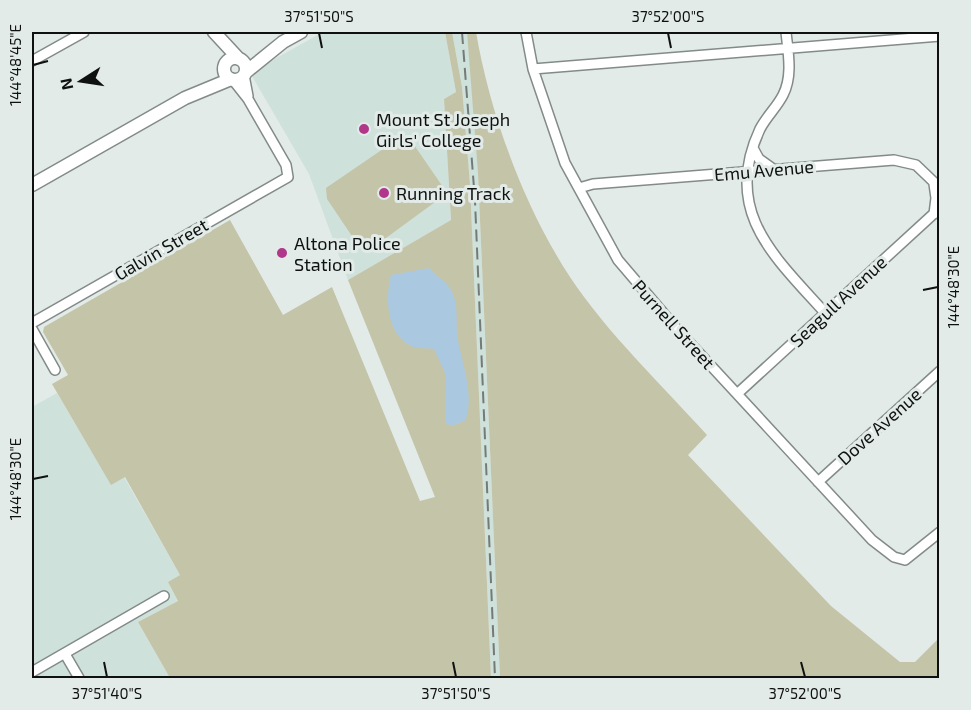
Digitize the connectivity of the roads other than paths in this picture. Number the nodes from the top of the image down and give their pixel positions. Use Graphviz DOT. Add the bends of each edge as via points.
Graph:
graph roads {
  1 [pos="84,32"];
  2 [pos="215,32"];
  3 [pos="301,32"];
  4 [pos="526,32"];
  5 [pos="786,32"];
  6 [pos="939,36"];
  7 [pos="788,48"];
  8 [pos="32,61"];
  9 [pos="225,65"];
  10 [pos="533,69"];
  11 [pos="239,71"];
  12 [pos="185,98"];
  13 [pos="753,148"];
  14 [pos="773,169"];
  15 [pos="749,171"];
  16 [pos="932,178"];
  17 [pos="32,185"];
  18 [pos="579,188"];
  19 [pos="939,188"];
  20 [pos="937,211"];
  21 [pos="826,314"];
  22 [pos="32,323"];
  23 [pos="32,329"];
  24 [pos="55,370"];
  25 [pos="939,371"];
  26 [pos="737,394"];
  27 [pos="818,482"];
  28 [pos="939,532"];
  29 [pos="164,596"];
  30 [pos="65,654"];
  31 [pos="32,672"];
  32 [pos="79,678"];
  1 -- 8 [label="street"];
  2 -- 9 [label="main road"];
  2 -- 11 [label="main road"];
  3 -- 11 [label="main road"];
  4 -- 10 [label="street, Purnell Street"];
  5 -- 7 [label="street"];
  6 -- 7 [label="street"];
  7 -- 10 [label="street"];
  7 -- 13 [label="street" via="787,87"];
  9 -- 11 [label="main road" via="230,59"];
  9 -- 12 [label="main road"];
  10 -- 18 [label="street, Purnell Street" via="566,163"];
  11 -- 12 [label="main road"];
  11 -- 22 [label="street, Galvin Street" via="248,99 289,174"];
  12 -- 17 [label="main road"];
  13 -- 14 [label="street" via="759,159"];
  13 -- 15 [label="street"];
  14 -- 15 [label="street, Emu Avenue"];
  14 -- 16 [label="street, Emu Avenue" via="901,160 916,165"];
  15 -- 18 [label="street, Emu Avenue"];
  15 -- 21 [label="street" via="750,205 761,237 772,255"];
  16 -- 19 [label="street, Emu Avenue"];
  16 -- 20 [label="street"];
  18 -- 26 [label="street, Purnell Street" via="618,260"];
  20 -- 21 [label="street, Seagull Avenue"];
  21 -- 26 [label="street, Seagull Avenue"];
  23 -- 24 [label="street"];
  25 -- 27 [label="street, Dove Avenue"];
  26 -- 27 [label="street, Purnell Street"];
  27 -- 28 [label="street, Purnell Street" via="872,540 897,559 905,560"];
  29 -- 30 [label="street"];
  30 -- 31 [label="street"];
  30 -- 32 [label="street"];
}
